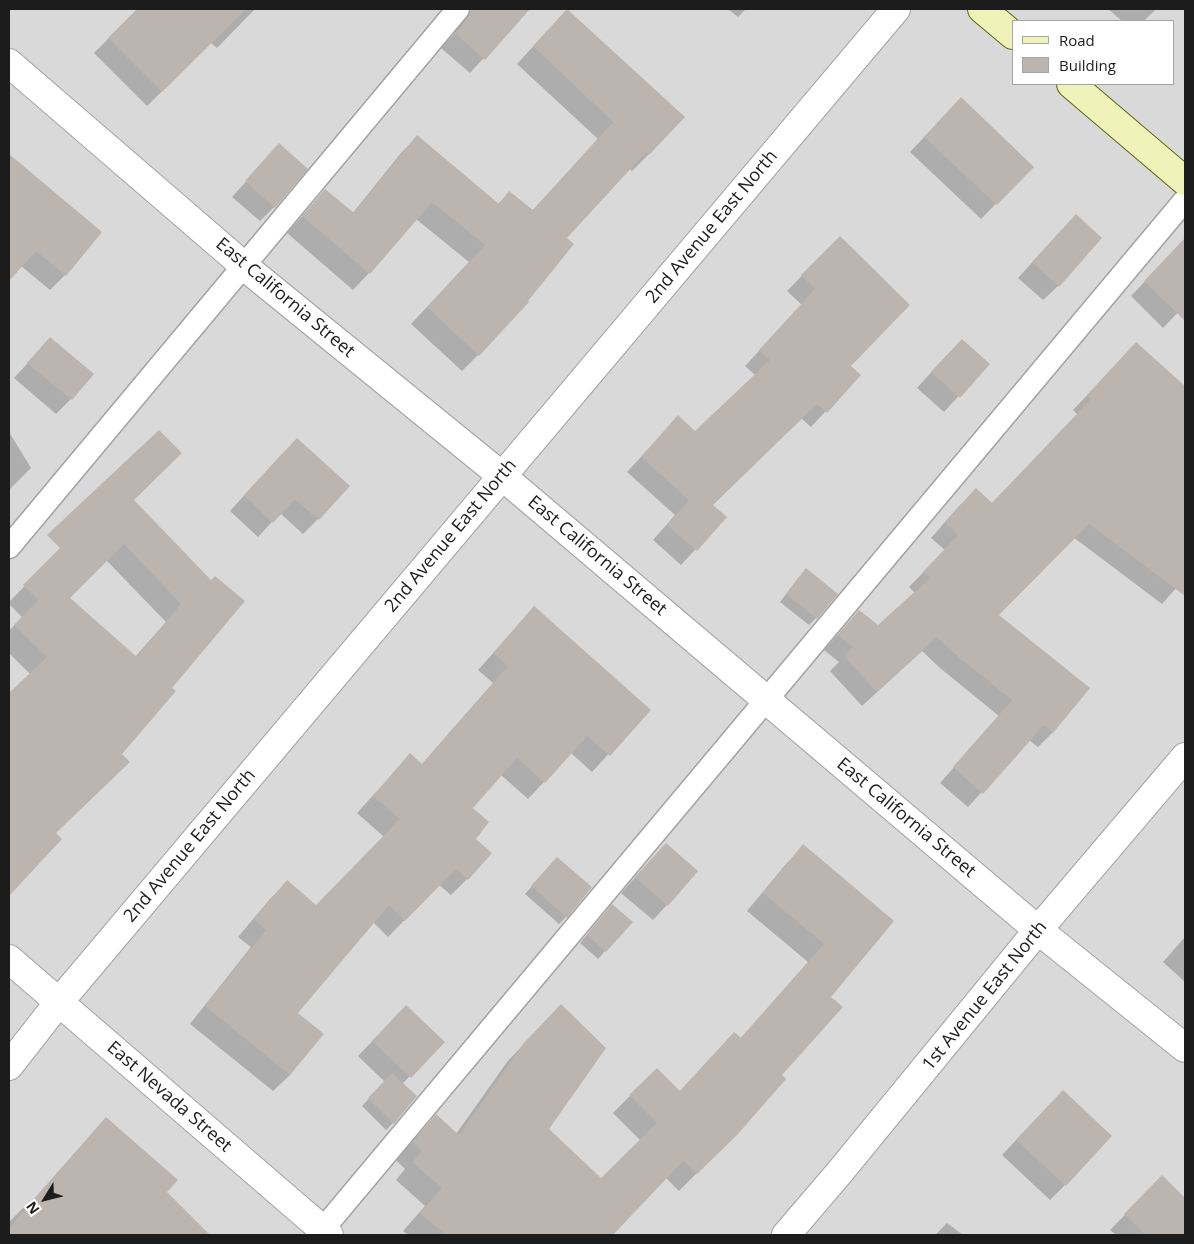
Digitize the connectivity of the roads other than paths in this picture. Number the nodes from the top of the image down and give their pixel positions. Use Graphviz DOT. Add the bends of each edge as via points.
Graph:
graph roads {
  1 [pos="458,9"];
  2 [pos="896,9"];
  3 [pos="982,9"];
  4 [pos="1012,34"];
  5 [pos="9,63"];
  6 [pos="1071,85"];
  7 [pos="1185,181"];
  8 [pos="1185,200"];
  9 [pos="243,264"];
  10 [pos="502,476"];
  11 [pos="9,547"];
  12 [pos="767,700"];
  13 [pos="1185,757"];
  14 [pos="1038,930"];
  15 [pos="9,958"];
  16 [pos="59,1002"];
  17 [pos="1185,1048"];
  18 [pos="9,1066"];
  19 [pos="323,1233"];
  20 [pos="786,1235"];
  1 -- 9 [label="lane"];
  2 -- 10 [label="street, 2nd Avenue East North"];
  3 -- 4 [label="street"];
  5 -- 9 [label="street, East California Street"];
  6 -- 7 [label="street"];
  8 -- 12 [label="lane"];
  9 -- 10 [label="street, East California Street"];
  9 -- 11 [label="lane"];
  10 -- 12 [label="street, East California Street"];
  10 -- 16 [label="street, 2nd Avenue East North"];
  12 -- 14 [label="street, East California Street"];
  12 -- 19 [label="lane"];
  13 -- 14 [label="street, 1st Avenue East North"];
  14 -- 17 [label="street, East California Street"];
  14 -- 20 [label="street, 1st Avenue East North"];
  15 -- 16 [label="street, East Nevada Street"];
  16 -- 18 [label="street, 2nd Avenue East North"];
  16 -- 19 [label="street, East Nevada Street"];
}
